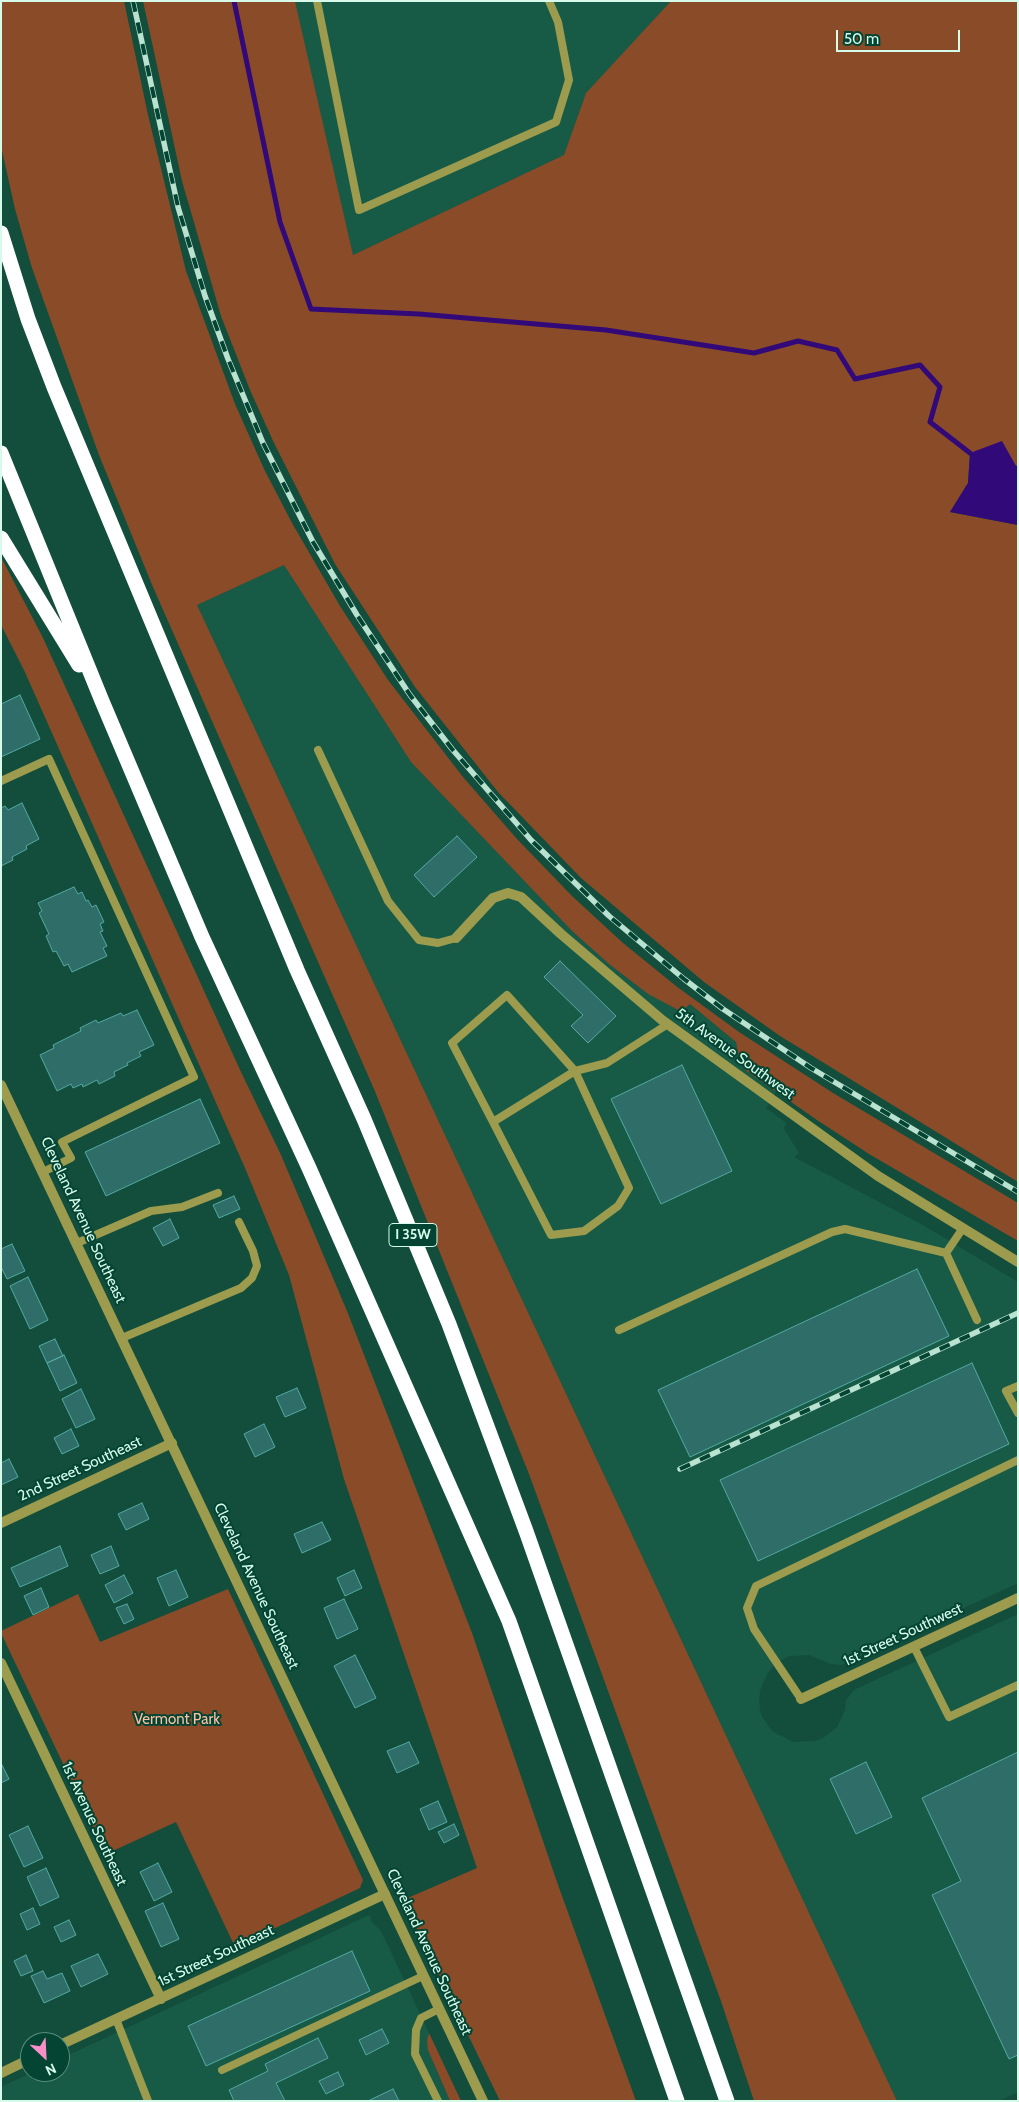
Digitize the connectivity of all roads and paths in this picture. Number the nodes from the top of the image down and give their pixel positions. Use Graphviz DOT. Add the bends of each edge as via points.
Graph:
graph roads {
  1 [pos="317,1"];
  2 [pos="549,1"];
  3 [pos="1,233"];
  4 [pos="1,269"];
  5 [pos="54,387"];
  6 [pos="1,453"];
  7 [pos="1,538"];
  8 [pos="102,701"];
  9 [pos="318,750"];
  10 [pos="1,781"];
  11 [pos="456,938"];
  12 [pos="668,1024"];
  13 [pos="575,1071"];
  14 [pos="1,1085"];
  15 [pos="493,1122"];
  16 [pos="43,1172"];
  17 [pos="218,1193"];
  18 [pos="239,1222"];
  19 [pos="963,1228"];
  20 [pos="77,1243"];
  21 [pos="946,1253"];
  22 [pos="1018,1262"];
  23 [pos="977,1320"];
  24 [pos="618,1330"];
  25 [pos="122,1338"];
  26 [pos="1018,1386"];
  27 [pos="1018,1413"];
  28 [pos="172,1443"];
  29 [pos="1018,1460"];
  30 [pos="1,1523"];
  31 [pos="1018,1598"];
  32 [pos="914,1647"];
  33 [pos="1,1663"];
  34 [pos="1018,1685"];
  35 [pos="801,1699"];
  36 [pos="385,1894"];
  37 [pos="423,1976"];
  38 [pos="161,1999"];
  39 [pos="439,2008"];
  40 [pos="116,2019"];
  41 [pos="70,2040"];
  42 [pos="20,2064"];
  43 [pos="222,2070"];
  44 [pos="1,2073"];
  45 [pos="148,2101"];
  46 [pos="438,2101"];
  47 [pos="483,2101"];
  48 [pos="677,2101"];
  49 [pos="727,2101"];
  1 -- 2 [label="lane" via="359,210 556,122 569,80 558,22"];
  3 -- 5 [label="highway" via="28,320"];
  4 -- 5 [label="highway, I 35W"];
  5 -- 49 [label="highway, I 35W" via="297,970 364,1119 449,1324 526,1531"];
  6 -- 8 [label="highway"];
  7 -- 8 [label="highway"];
  8 -- 48 [label="highway" via="202,937 309,1168 509,1621"];
  9 -- 11 [label="lane" via="388,901 419,940 438,943"];
  10 -- 16 [label="lane" via="49,759 194,1077 62,1142 71,1158"];
  11 -- 12 [label="street, 5th Avenue Southwest" via="490,901 501,894 513,894 530,904"];
  12 -- 13 [label="lane" via="607,1063"];
  12 -- 19 [label="street, 5th Avenue Southwest" via="878,1176"];
  13 -- 15 [label="lane"];
  13 -- 15 [label="lane" via="506,995 452,1043"];
  13 -- 15 [label="lane" via="629,1188 618,1206 584,1231 551,1235"];
  14 -- 16 [label="street, Cleveland Avenue Southeast"];
  16 -- 20 [label="street, Cleveland Avenue Southeast"];
  17 -- 20 [label="lane" via="182,1207 151,1211"];
  18 -- 25 [label="lane" via="257,1266 252,1278 241,1288"];
  19 -- 21 [label="lane"];
  19 -- 22 [label="street, 5th Avenue Southwest"];
  20 -- 25 [label="street, Cleveland Avenue Southeast"];
  21 -- 23 [label="lane"];
  21 -- 24 [label="lane" via="845,1229 832,1232"];
  25 -- 28 [label="street, Cleveland Avenue Southeast"];
  26 -- 27 [label="lane" via="1006,1391"];
  28 -- 30 [label="street, 2nd Street Southeast"];
  28 -- 36 [label="street, Cleveland Avenue Southeast"];
  29 -- 35 [label="lane" via="756,1586 747,1608 754,1629"];
  31 -- 32 [label="street, 1st Street Southwest"];
  32 -- 34 [label="lane" via="950,1717"];
  32 -- 35 [label="street, 1st Street Southwest"];
  33 -- 38 [label="street, 1st Avenue Southeast"];
  36 -- 37 [label="street, Cleveland Avenue Southeast"];
  36 -- 38 [label="street, 1st Street Southeast"];
  37 -- 39 [label="street, Cleveland Avenue Southeast"];
  37 -- 43 [label="lane"];
  38 -- 40 [label="street, 1st Street Southeast"];
  39 -- 46 [label="lane" via="421,2018 416,2030 415,2054"];
  39 -- 47 [label="street, Cleveland Avenue Southeast"];
  40 -- 41 [label="street, 1st Street Southeast"];
  40 -- 45 [label="lane"];
  42 -- 44 [label="street"];
}
